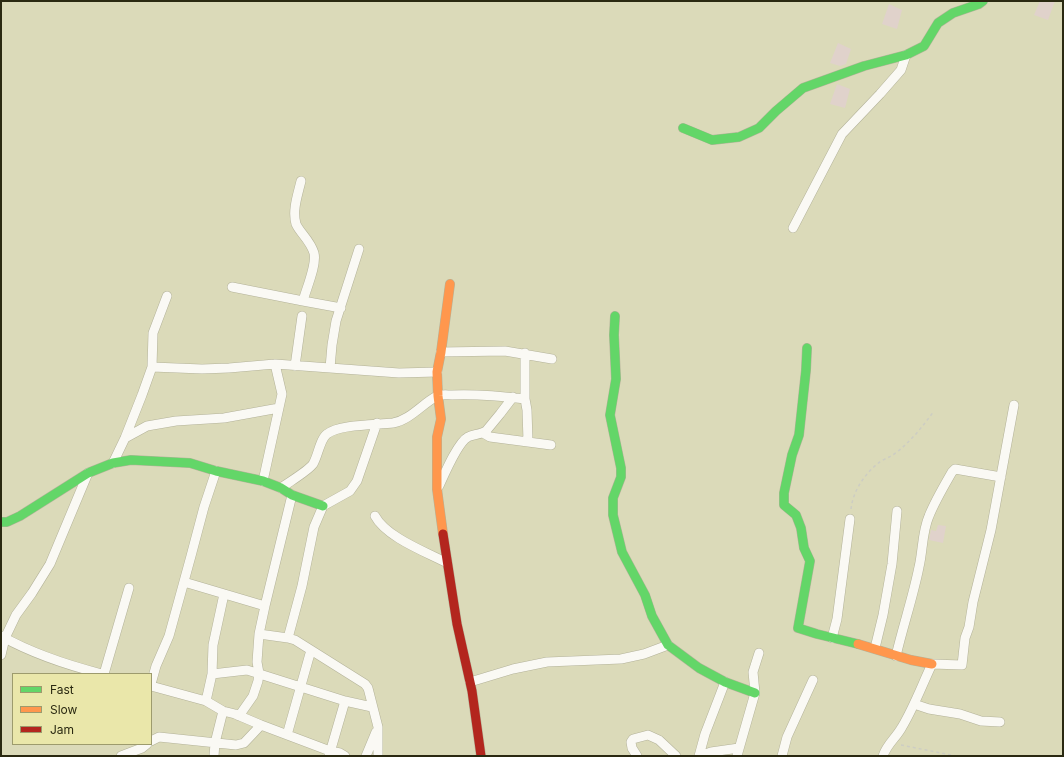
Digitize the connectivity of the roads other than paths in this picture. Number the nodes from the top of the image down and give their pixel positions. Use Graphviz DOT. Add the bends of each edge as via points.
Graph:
graph roads {
  1 [pos="982,1"];
  2 [pos="906,55"];
  3 [pos="683,128"];
  4 [pos="301,181"];
  5 [pos="793,228"];
  6 [pos="359,249"];
  7 [pos="450,284"];
  8 [pos="232,287"];
  9 [pos="167,296"];
  10 [pos="302,301"];
  11 [pos="341,308"];
  12 [pos="302,316"];
  13 [pos="615,316"];
  14 [pos="807,348"];
  15 [pos="441,352"];
  16 [pos="525,353"];
  17 [pos="552,359"];
  18 [pos="275,364"];
  19 [pos="295,366"];
  20 [pos="152,367"];
  21 [pos="330,368"];
  22 [pos="437,372"];
  23 [pos="438,396"];
  24 [pos="513,397"];
  25 [pos="525,399"];
  26 [pos="1014,405"];
  27 [pos="279,408"];
  28 [pos="377,423"];
  29 [pos="483,433"];
  30 [pos="125,438"];
  31 [pos="528,441"];
  32 [pos="551,444"];
  33 [pos="113,463"];
  34 [pos="216,471"];
  35 [pos="88,474"];
  36 [pos="1001,477"];
  37 [pos="263,480"];
  38 [pos="281,488"];
  39 [pos="437,489"];
  40 [pos="292,495"];
  41 [pos="323,506"];
  42 [pos="897,510"];
  43 [pos="375,516"];
  44 [pos="850,519"];
  45 [pos="1,522"];
  46 [pos="447,563"];
  47 [pos="184,582"];
  48 [pos="129,588"];
  49 [pos="224,594"];
  50 [pos="265,606"];
  51 [pos="259,634"];
  52 [pos="3,637"];
  53 [pos="288,638"];
  54 [pos="832,638"];
  55 [pos="668,645"];
  56 [pos="875,648"];
  57 [pos="311,650"];
  58 [pos="759,653"];
  59 [pos="1,655"];
  60 [pos="896,656"];
  61 [pos="932,664"];
  62 [pos="99,673"];
  63 [pos="103,673"];
  64 [pos="259,673"];
  65 [pos="212,674"];
  66 [pos="813,680"];
  67 [pos="152,681"];
  68 [pos="470,682"];
  69 [pos="725,682"];
  70 [pos="152,685"];
  71 [pos="301,688"];
  72 [pos="755,693"];
  73 [pos="206,701"];
  74 [pos="345,701"];
  75 [pos="914,704"];
  76 [pos="372,707"];
  77 [pos="223,711"];
  78 [pos="239,716"];
  79 [pos="1000,722"];
  80 [pos="261,725"];
  81 [pos="378,727"];
  82 [pos="287,735"];
  83 [pos="152,740"];
  84 [pos="215,743"];
  85 [pos="146,745"];
  86 [pos="738,752"];
  87 [pos="329,753"];
  88 [pos="121,756"];
  89 [pos="214,756"];
  90 [pos="345,756"];
  91 [pos="366,756"];
  92 [pos="378,756"];
  93 [pos="482,756"];
  94 [pos="637,756"];
  95 [pos="676,756"];
  96 [pos="699,756"];
  97 [pos="782,756"];
  98 [pos="883,756"];
  1 -- 2 [label="street" via="953,13 938,23 924,46"];
  2 -- 3 [label="street" via="864,66 803,88 759,128 738,137 712,140"];
  2 -- 5 [label="street" via="901,70 842,134"];
  4 -- 10 [label="street" via="296,199 296,224 309,240 314,254 314,264"];
  6 -- 11 [label="street"];
  7 -- 15 [label="street"];
  8 -- 10 [label="street"];
  9 -- 20 [label="street" via="153,333"];
  10 -- 11 [label="street"];
  11 -- 21 [label="street" via="336,321"];
  12 -- 19 [label="street"];
  13 -- 55 [label="street" via="616,379 610,415 621,477 613,498 613,515 622,552"];
  14 -- 54 [label="street" via="799,435 792,455 784,505 796,515 810,561 798,628"];
  15 -- 16 [label="street"];
  15 -- 22 [label="street"];
  16 -- 17 [label="street"];
  16 -- 25 [label="street"];
  18 -- 19 [label="street"];
  18 -- 20 [label="street" via="202,369"];
  18 -- 27 [label="street" via="282,394"];
  19 -- 21 [label="street"];
  20 -- 30 [label="street"];
  21 -- 22 [label="street" via="399,373"];
  22 -- 23 [label="street"];
  23 -- 24 [label="street" via="484,394"];
  23 -- 28 [label="street" via="408,417 394,423"];
  23 -- 39 [label="street" via="441,419 437,436"];
  24 -- 25 [label="street"];
  24 -- 29 [label="street"];
  25 -- 31 [label="street"];
  26 -- 36 [label="street"];
  27 -- 30 [label="street" via="224,418 147,426"];
  27 -- 37 [label="street"];
  28 -- 38 [label="street" via="342,428 325,434 312,465"];
  28 -- 41 [label="street" via="357,481 350,491"];
  29 -- 31 [label="street" via="490,437"];
  29 -- 39 [label="street" via="464,440"];
  30 -- 33 [label="street"];
  31 -- 32 [label="street"];
  33 -- 34 [label="street" via="131,460 190,463"];
  33 -- 35 [label="street"];
  34 -- 37 [label="street"];
  34 -- 47 [label="street"];
  35 -- 45 [label="street" via="20,516"];
  35 -- 52 [label="street" via="50,564"];
  36 -- 60 [label="street" via="955,469 952,472 929,516 913,594"];
  36 -- 61 [label="street" via="969,627 964,638 962,665"];
  37 -- 38 [label="street"];
  38 -- 40 [label="street"];
  39 -- 46 [label="street"];
  40 -- 41 [label="street"];
  40 -- 50 [label="street"];
  41 -- 53 [label="street" via="314,527"];
  42 -- 56 [label="street" via="892,564"];
  43 -- 46 [label="street" via="389,532"];
  44 -- 54 [label="street" via="837,619"];
  46 -- 68 [label="street"];
  47 -- 49 [label="street"];
  47 -- 67 [label="street" via="169,636"];
  48 -- 63 [label="street"];
  49 -- 50 [label="street"];
  49 -- 65 [label="street" via="214,645"];
  50 -- 51 [label="street"];
  51 -- 53 [label="street"];
  51 -- 64 [label="street" via="256,662"];
  52 -- 59 [label="street"];
  52 -- 62 [label="street" via="47,657"];
  53 -- 57 [label="street"];
  54 -- 56 [label="street"];
  55 -- 68 [label="street" via="621,660 547,662"];
  55 -- 69 [label="street" via="699,668"];
  56 -- 60 [label="street"];
  57 -- 71 [label="street"];
  57 -- 76 [label="street" via="365,684"];
  58 -- 72 [label="street" via="753,672"];
  60 -- 61 [label="street" via="918,663"];
  61 -- 75 [label="street"];
  64 -- 65 [label="street" via="247,670"];
  64 -- 71 [label="street"];
  64 -- 78 [label="street" via="253,696"];
  65 -- 73 [label="street"];
  66 -- 97 [label="street" via="787,738"];
  68 -- 93 [label="street"];
  69 -- 72 [label="street"];
  69 -- 96 [label="street"];
  70 -- 73 [label="street"];
  71 -- 74 [label="street"];
  71 -- 82 [label="street"];
  72 -- 86 [label="street"];
  73 -- 77 [label="street"];
  74 -- 76 [label="street"];
  74 -- 87 [label="street"];
  75 -- 79 [label="street" via="981,721"];
  75 -- 98 [label="street" via="898,732 889,742"];
  76 -- 81 [label="street"];
  77 -- 78 [label="street"];
  77 -- 84 [label="street"];
  78 -- 80 [label="street"];
  80 -- 82 [label="street"];
  80 -- 84 [label="street" via="244,743"];
  81 -- 91 [label="street"];
  81 -- 92 [label="street"];
  82 -- 87 [label="street"];
  83 -- 84 [label="street" via="159,737"];
  84 -- 89 [label="street"];
  85 -- 88 [label="street"];
  86 -- 96 [label="street" via="711,752"];
  87 -- 90 [label="street" via="340,753"];
  94 -- 95 [label="street" via="632,748 632,739 648,735 659,740"];
}
